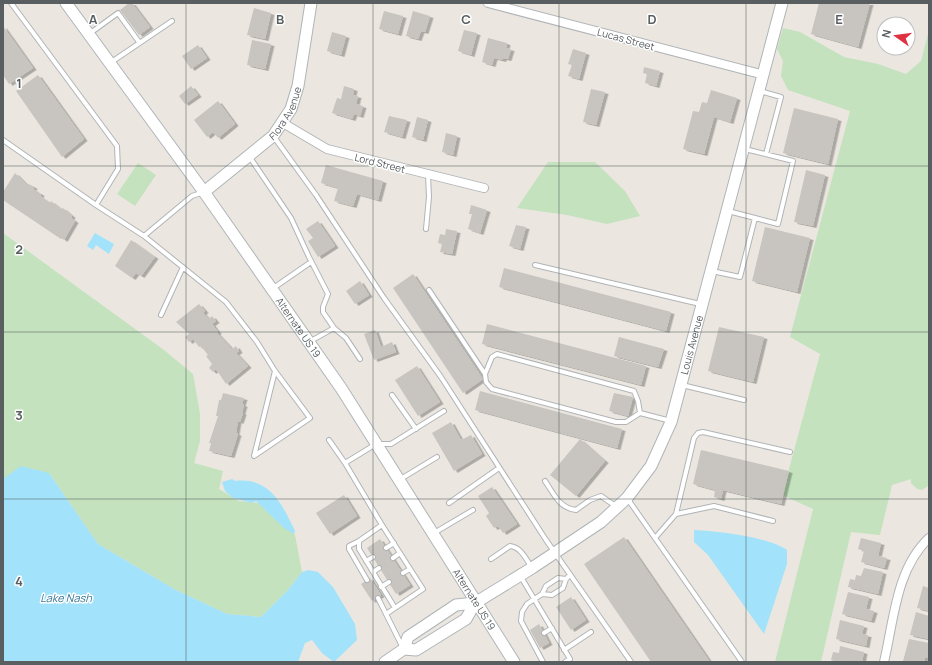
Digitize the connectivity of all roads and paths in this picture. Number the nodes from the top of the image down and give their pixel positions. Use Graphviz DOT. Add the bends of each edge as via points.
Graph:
graph roads {
  1 [pos="11,3"];
  2 [pos="66,3"];
  3 [pos="311,3"];
  4 [pos="488,3"];
  5 [pos="782,3"];
  6 [pos="172,20"];
  7 [pos="89,34"];
  8 [pos="139,42"];
  9 [pos="110,64"];
  10 [pos="764,75"];
  11 [pos="760,91"];
  12 [pos="282,123"];
  13 [pos="273,136"];
  14 [pos="3,140"];
  15 [pos="745,149"];
  16 [pos="766,154"];
  17 [pos="249,156"];
  18 [pos="428,174"];
  19 [pos="484,188"];
  20 [pos="204,192"];
  21 [pos="96,205"];
  22 [pos="728,211"];
  23 [pos="754,218"];
  24 [pos="426,230"];
  25 [pos="144,236"];
  26 [pos="311,262"];
  27 [pos="536,265"];
  28 [pos="183,267"];
  29 [pos="712,271"];
  30 [pos="272,289"];
  31 [pos="428,290"];
  32 [pos="703,305"];
  33 [pos="161,315"];
  34 [pos="334,328"];
  35 [pos="309,342"];
  36 [pos="360,359"];
  37 [pos="275,371"];
  38 [pos="485,374"];
  39 [pos="681,384"];
  40 [pos="392,395"];
  41 [pos="744,400"];
  42 [pos="444,411"];
  43 [pos="640,413"];
  44 [pos="672,422"];
  45 [pos="416,429"];
  46 [pos="329,440"];
  47 [pos="376,444"];
  48 [pos="790,452"];
  49 [pos="437,457"];
  50 [pos="345,463"];
  51 [pos="499,468"];
  52 [pos="399,480"];
  53 [pos="545,481"];
  54 [pos="627,498"];
  55 [pos="450,503"];
  56 [pos="617,507"];
  57 [pos="473,510"];
  58 [pos="676,514"];
  59 [pos="773,521"];
  60 [pos="382,525"];
  61 [pos="432,534"];
  62 [pos="655,538"];
  63 [pos="929,538"];
  64 [pos="358,541"];
  65 [pos="394,543"];
  66 [pos="386,548"];
  67 [pos="400,553"];
  68 [pos="555,553"];
  69 [pos="373,557"];
  70 [pos="393,558"];
  71 [pos="491,559"];
  72 [pos="366,562"];
  73 [pos="379,568"];
  74 [pos="532,568"];
  75 [pos="410,569"];
  76 [pos="373,572"];
  77 [pos="403,573"];
  78 [pos="570,575"];
  79 [pos="520,576"];
  80 [pos="566,579"];
  81 [pos="367,580"];
  82 [pos="389,582"];
  83 [pos="381,587"];
  84 [pos="542,594"];
  85 [pos="378,598"];
  86 [pos="535,599"];
  87 [pos="475,603"];
  88 [pos="395,608"];
  89 [pos="386,614"];
  90 [pos="552,628"];
  91 [pos="591,632"];
  92 [pos="544,633"];
  93 [pos="404,649"];
  94 [pos="564,650"];
  95 [pos="391,660"];
  96 [pos="514,662"];
  97 [pos="543,662"];
  98 [pos="565,662"];
  99 [pos="630,662"];
  100 [pos="742,662"];
  101 [pos="884,662"];
  1 -- 21 [label="lane" via="117,146 118,169"];
  2 -- 7 [label="street, Alternate US 19"];
  3 -- 12 [label="street, Flora Avenue" via="298,86 291,109"];
  4 -- 10 [label="street, Lucas Street"];
  5 -- 10 [label="street, Louis Avenue"];
  6 -- 8 [label="lane"];
  7 -- 8 [label="lane" via="118,13"];
  7 -- 9 [label="street, Alternate US 19"];
  8 -- 9 [label="lane"];
  9 -- 20 [label="street, Alternate US 19"];
  10 -- 11 [label="street, Louis Avenue"];
  11 -- 15 [label="street, Louis Avenue"];
  11 -- 16 [label="lane" via="781,97"];
  12 -- 13 [label="street, Flora Avenue"];
  12 -- 18 [label="street, Lord Street" via="327,150"];
  13 -- 17 [label="street, Flora Avenue"];
  13 -- 51 [label="lane" via="441,377"];
  14 -- 21 [label="lane"];
  15 -- 16 [label="lane"];
  15 -- 22 [label="street, Louis Avenue"];
  16 -- 23 [label="lane" via="793,161 778,224"];
  17 -- 20 [label="street, Flora Avenue"];
  17 -- 26 [label="lane" via="291,218"];
  18 -- 19 [label="street, Lord Street"];
  18 -- 24 [label="lane"];
  20 -- 25 [label="lane" via="192,196"];
  20 -- 30 [label="street, Alternate US 19"];
  21 -- 25 [label="lane"];
  22 -- 23 [label="lane"];
  22 -- 29 [label="street, Louis Avenue"];
  23 -- 29 [label="lane" via="740,277"];
  25 -- 28 [label="lane"];
  26 -- 30 [label="lane"];
  26 -- 34 [label="lane" via="327,290 323,312"];
  27 -- 32 [label="lane"];
  28 -- 33 [label="lane"];
  28 -- 37 [label="lane" via="226,302 257,342"];
  29 -- 32 [label="street, Louis Avenue"];
  30 -- 35 [label="street, Alternate US 19"];
  31 -- 38 [label="lane"];
  32 -- 39 [label="street, Louis Avenue"];
  34 -- 35 [label="lane"];
  34 -- 36 [label="lane" via="346,338"];
  35 -- 47 [label="street, Alternate US 19"];
  37 -- 37 [label="lane" via="310,418 254,456 258,440"];
  38 -- 43 [label="lane" via="486,382 492,389 616,422 626,422"];
  38 -- 43 [label="lane" via="492,357 497,354 634,391"];
  39 -- 41 [label="lane"];
  39 -- 44 [label="street, Louis Avenue"];
  40 -- 45 [label="lane"];
  42 -- 45 [label="lane"];
  43 -- 44 [label="lane"];
  44 -- 54 [label="street, Louis Avenue" via="651,466"];
  45 -- 47 [label="lane" via="391,444"];
  46 -- 50 [label="lane"];
  47 -- 50 [label="lane"];
  47 -- 52 [label="street, Alternate US 19"];
  48 -- 58 [label="lane" via="698,433 694,438"];
  49 -- 52 [label="lane"];
  50 -- 60 [label="lane"];
  51 -- 55 [label="lane"];
  51 -- 68 [label="lane"];
  52 -- 61 [label="street, Alternate US 19"];
  53 -- 56 [label="lane" via="560,504 568,510 576,510 601,496"];
  54 -- 56 [label="street, Louis Avenue"];
  54 -- 62 [label="lane"];
  56 -- 68 [label="street, Louis Avenue" via="601,522"];
  57 -- 61 [label="lane"];
  58 -- 59 [label="lane" via="714,506"];
  58 -- 62 [label="lane"];
  60 -- 64 [label="lane"];
  60 -- 65 [label="lane"];
  61 -- 87 [label="street, Alternate US 19"];
  62 -- 100 [label="lane"];
  63 -- 101 [label="street" via="918,548 908,565"];
  64 -- 72 [label="lane"];
  64 -- 81 [label="lane" via="349,546 349,550"];
  65 -- 66 [label="lane"];
  65 -- 67 [label="lane"];
  67 -- 70 [label="lane"];
  67 -- 75 [label="lane"];
  68 -- 74 [label="street, Louis Avenue"];
  68 -- 78 [label="lane"];
  69 -- 72 [label="lane"];
  71 -- 74 [label="lane" via="514,546"];
  72 -- 76 [label="lane"];
  73 -- 76 [label="lane"];
  74 -- 79 [label="street, Louis Avenue"];
  75 -- 77 [label="lane"];
  75 -- 88 [label="lane" via="423,590"];
  76 -- 83 [label="lane"];
  78 -- 80 [label="lane"];
  78 -- 99 [label="lane"];
  79 -- 86 [label="lane"];
  79 -- 87 [label="street, Louis Avenue"];
  80 -- 84 [label="lane" via="558,578 546,586"];
  80 -- 84 [label="lane" via="563,588 552,595"];
  82 -- 83 [label="lane"];
  83 -- 88 [label="lane"];
  84 -- 86 [label="lane"];
  85 -- 89 [label="lane"];
  86 -- 90 [label="lane"];
  86 -- 97 [label="lane" via="522,612 521,621 534,640"];
  87 -- 93 [label="street" via="466,619 416,650"];
  87 -- 93 [label="street" via="456,605 408,637"];
  87 -- 96 [label="street, Alternate US 19"];
  88 -- 89 [label="lane"];
  89 -- 93 [label="lane"];
  90 -- 92 [label="lane"];
  90 -- 94 [label="lane"];
  91 -- 94 [label="lane"];
  93 -- 95 [label="street"];
  94 -- 98 [label="lane" via="570,659"];
}
